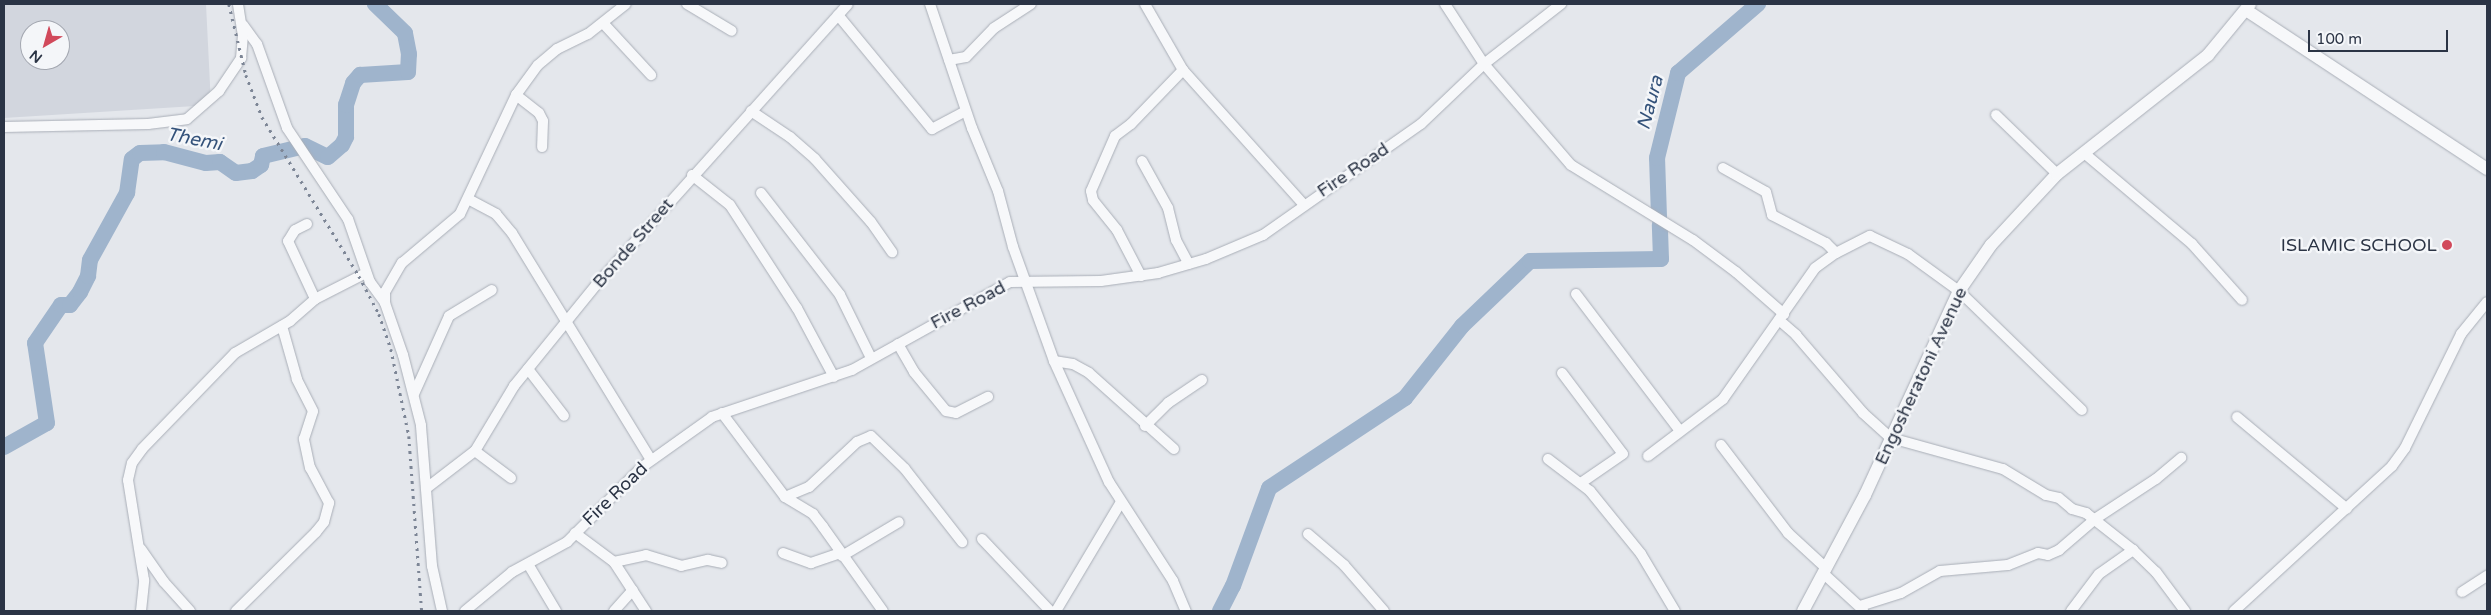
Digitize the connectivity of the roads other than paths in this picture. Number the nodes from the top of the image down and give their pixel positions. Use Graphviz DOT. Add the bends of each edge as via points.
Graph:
graph roads {
  1 [pos="238,4"];
  2 [pos="626,4"];
  3 [pos="687,4"];
  4 [pos="848,4"];
  5 [pos="930,4"];
  6 [pos="1031,4"];
  7 [pos="1145,4"];
  8 [pos="1444,4"];
  9 [pos="1561,4"];
  10 [pos="2248,7"];
  11 [pos="838,15"];
  12 [pos="241,22"];
  13 [pos="603,23"];
  14 [pos="732,31"];
  15 [pos="949,60"];
  16 [pos="1484,64"];
  17 [pos="1183,70"];
  18 [pos="651,75"];
  19 [pos="516,95"];
  20 [pos="751,111"];
  21 [pos="966,111"];
  22 [pos="1996,115"];
  23 [pos="4,127"];
  24 [pos="542,147"];
  25 [pos="2084,153"];
  26 [pos="1142,161"];
  27 [pos="1723,168"];
  28 [pos="2487,169"];
  29 [pos="2057,174"];
  30 [pos="692,175"];
  31 [pos="761,193"];
  32 [pos="468,199"];
  33 [pos="1304,205"];
  34 [pos="307,224"];
  35 [pos="892,252"];
  36 [pos="1836,253"];
  37 [pos="1189,264"];
  38 [pos="366,273"];
  39 [pos="1141,276"];
  40 [pos="1026,280"];
  41 [pos="492,290"];
  42 [pos="1960,291"];
  43 [pos="1576,294"];
  44 [pos="315,299"];
  45 [pos="2242,300"];
  46 [pos="2487,302"];
  47 [pos="385,303"];
  48 [pos="1781,317"];
  49 [pos="567,320"];
  50 [pos="282,326"];
  51 [pos="898,344"];
  52 [pos="871,358"];
  53 [pos="1054,361"];
  54 [pos="528,369"];
  55 [pos="1562,373"];
  56 [pos="834,377"];
  57 [pos="1202,380"];
  58 [pos="414,394"];
  59 [pos="988,396"];
  60 [pos="2082,410"];
  61 [pos="722,412"];
  62 [pos="564,416"];
  63 [pos="2237,417"];
  64 [pos="1145,426"];
  65 [pos="1680,431"];
  66 [pos="1891,438"];
  67 [pos="1721,445"];
  68 [pos="1174,449"];
  69 [pos="476,451"];
  70 [pos="1648,456"];
  71 [pos="2181,458"];
  72 [pos="1548,459"];
  73 [pos="651,460"];
  74 [pos="511,478"];
  75 [pos="1581,483"];
  76 [pos="428,487"];
  77 [pos="784,496"];
  78 [pos="1121,502"];
  79 [pos="2347,509"];
  80 [pos="2095,519"];
  81 [pos="899,522"];
  82 [pos="576,533"];
  83 [pos="1308,534"];
  84 [pos="982,539"];
  85 [pos="962,542"];
  86 [pos="140,547"];
  87 [pos="2133,550"];
  88 [pos="783,553"];
  89 [pos="841,554"];
  90 [pos="614,562"];
  91 [pos="722,563"];
  92 [pos="528,564"];
  93 [pos="1825,571"];
  94 [pos="2487,576"];
  95 [pos="633,590"];
  96 [pos="2462,592"];
  97 [pos="1862,608"];
  98 [pos="141,611"];
  99 [pos="190,611"];
  100 [pos="236,611"];
  101 [pos="442,611"];
  102 [pos="465,611"];
  103 [pos="556,611"];
  104 [pos="614,611"];
  105 [pos="646,611"];
  106 [pos="883,611"];
  107 [pos="1050,611"];
  108 [pos="1056,611"];
  109 [pos="1186,611"];
  110 [pos="1384,611"];
  111 [pos="1675,611"];
  112 [pos="1803,611"];
  113 [pos="2071,611"];
  114 [pos="2186,611"];
  115 [pos="2234,611"];
  1 -- 12 [label="street"];
  2 -- 13 [label="street"];
  3 -- 14 [label="street"];
  4 -- 11 [label="street, Bonde Street"];
  5 -- 15 [label="street"];
  6 -- 15 [label="street" via="994,28 966,57"];
  7 -- 17 [label="street"];
  8 -- 16 [label="street"];
  9 -- 16 [label="street, Fire Road"];
  10 -- 25 [label="street, Engosheratoni Avenue" via="2195,66"];
  10 -- 28 [label="street"];
  11 -- 20 [label="street, Bonde Street"];
  11 -- 21 [label="street" via="932,129"];
  12 -- 23 [label="street" via="241,58 219,91 187,118 148,124"];
  12 -- 38 [label="street" via="256,44 288,128 348,219"];
  13 -- 18 [label="street"];
  13 -- 19 [label="street" via="546,57"];
  15 -- 21 [label="street"];
  16 -- 33 [label="street, Fire Road" via="1421,124"];
  16 -- 48 [label="street" via="1572,165 1693,240 1736,272"];
  17 -- 33 [label="street"];
  17 -- 39 [label="street" via="1131,124 1115,136 1091,191 1093,200 1117,230"];
  19 -- 24 [label="street" via="539,113 543,121"];
  19 -- 32 [label="street"];
  20 -- 30 [label="street, Bonde Street"];
  20 -- 35 [label="street" via="816,159 871,222"];
  21 -- 40 [label="street" via="998,191"];
  22 -- 29 [label="street"];
  25 -- 29 [label="street, Engosheratoni Avenue"];
  25 -- 45 [label="street" via="2192,244"];
  26 -- 37 [label="street" via="1168,208 1176,240"];
  27 -- 36 [label="street" via="1766,192 1772,215 1826,243"];
  29 -- 42 [label="street, Engosheratoni Avenue" via="2003,231"];
  30 -- 49 [label="street, Bonde Street"];
  30 -- 56 [label="street" via="730,205 797,308"];
  31 -- 52 [label="street" via="840,295"];
  32 -- 47 [label="street" via="454,221 402,263 388,287"];
  32 -- 49 [label="street" via="486,207 503,221"];
  33 -- 37 [label="street, Fire Road" via="1263,235"];
  34 -- 44 [label="street" via="295,230 288,241"];
  36 -- 42 [label="street" via="1874,236 1908,254"];
  36 -- 48 [label="street" via="1815,268"];
  37 -- 39 [label="street, Fire Road"];
  38 -- 44 [label="street"];
  38 -- 47 [label="street"];
  39 -- 40 [label="street, Fire Road" via="1080,282"];
  40 -- 51 [label="street, Fire Road" via="986,293"];
  40 -- 53 [label="street"];
  41 -- 58 [label="street" via="449,316"];
  42 -- 60 [label="street"];
  42 -- 66 [label="street, Engosheratoni Avenue"];
  43 -- 65 [label="street"];
  44 -- 50 [label="street"];
  46 -- 79 [label="street" via="2461,334 2400,454"];
  47 -- 58 [label="street"];
  48 -- 65 [label="street" via="1723,399"];
  48 -- 66 [label="street" via="1867,418"];
  49 -- 54 [label="street, Bonde Street"];
  49 -- 73 [label="street"];
  50 -- 86 [label="street" via="236,353 132,463 128,480"];
  50 -- 100 [label="street" via="290,363 313,412 304,439 310,468 329,503 324,522 316,532"];
  51 -- 52 [label="street, Fire Road"];
  51 -- 59 [label="street" via="914,372 946,411 956,414"];
  52 -- 56 [label="street, Fire Road"];
  53 -- 64 [label="street" via="1073,364 1089,373"];
  53 -- 78 [label="street"];
  54 -- 62 [label="street"];
  54 -- 69 [label="street, Bonde Street" via="507,395"];
  55 -- 75 [label="street" via="1623,454"];
  56 -- 61 [label="street, Fire Road"];
  57 -- 64 [label="street" via="1168,403"];
  58 -- 76 [label="street"];
  61 -- 73 [label="street, Fire Road"];
  61 -- 77 [label="street"];
  63 -- 79 [label="street"];
  64 -- 68 [label="street"];
  65 -- 70 [label="street"];
  66 -- 80 [label="street" via="2004,469 2046,495 2059,498 2072,509"];
  66 -- 93 [label="street, Engosheratoni Avenue"];
  67 -- 93 [label="street" via="1788,533"];
  69 -- 74 [label="street"];
  69 -- 76 [label="street, Bonde Street"];
  71 -- 80 [label="street" via="2156,479"];
  72 -- 75 [label="street"];
  73 -- 82 [label="street, Fire Road"];
  75 -- 111 [label="street" via="1641,554"];
  76 -- 101 [label="street" via="432,566"];
  77 -- 85 [label="street" via="808,487 857,442 871,436 905,469"];
  77 -- 89 [label="street" via="813,514"];
  78 -- 108 [label="street"];
  78 -- 109 [label="street" via="1151,544"];
  79 -- 115 [label="street"];
  80 -- 87 [label="street"];
  80 -- 97 [label="street" via="2059,550 2048,555 2038,553 2008,565 1940,571 1900,593"];
  81 -- 89 [label="street"];
  82 -- 90 [label="street"];
  82 -- 92 [label="street, Fire Road" via="559,548"];
  83 -- 110 [label="street" via="1344,565"];
  84 -- 107 [label="street"];
  86 -- 98 [label="street" via="144,580"];
  86 -- 99 [label="street" via="164,582"];
  87 -- 113 [label="street" via="2098,574"];
  87 -- 114 [label="street" via="2156,572"];
  88 -- 89 [label="street" via="811,563"];
  89 -- 106 [label="street"];
  90 -- 91 [label="street" via="646,555 681,566 708,560"];
  90 -- 95 [label="street"];
  92 -- 102 [label="street, Fire Road"];
  92 -- 103 [label="street"];
  93 -- 97 [label="street"];
  93 -- 112 [label="street, Engosheratoni Avenue"];
  94 -- 96 [label="street"];
  95 -- 104 [label="street"];
  95 -- 105 [label="street"];
}
